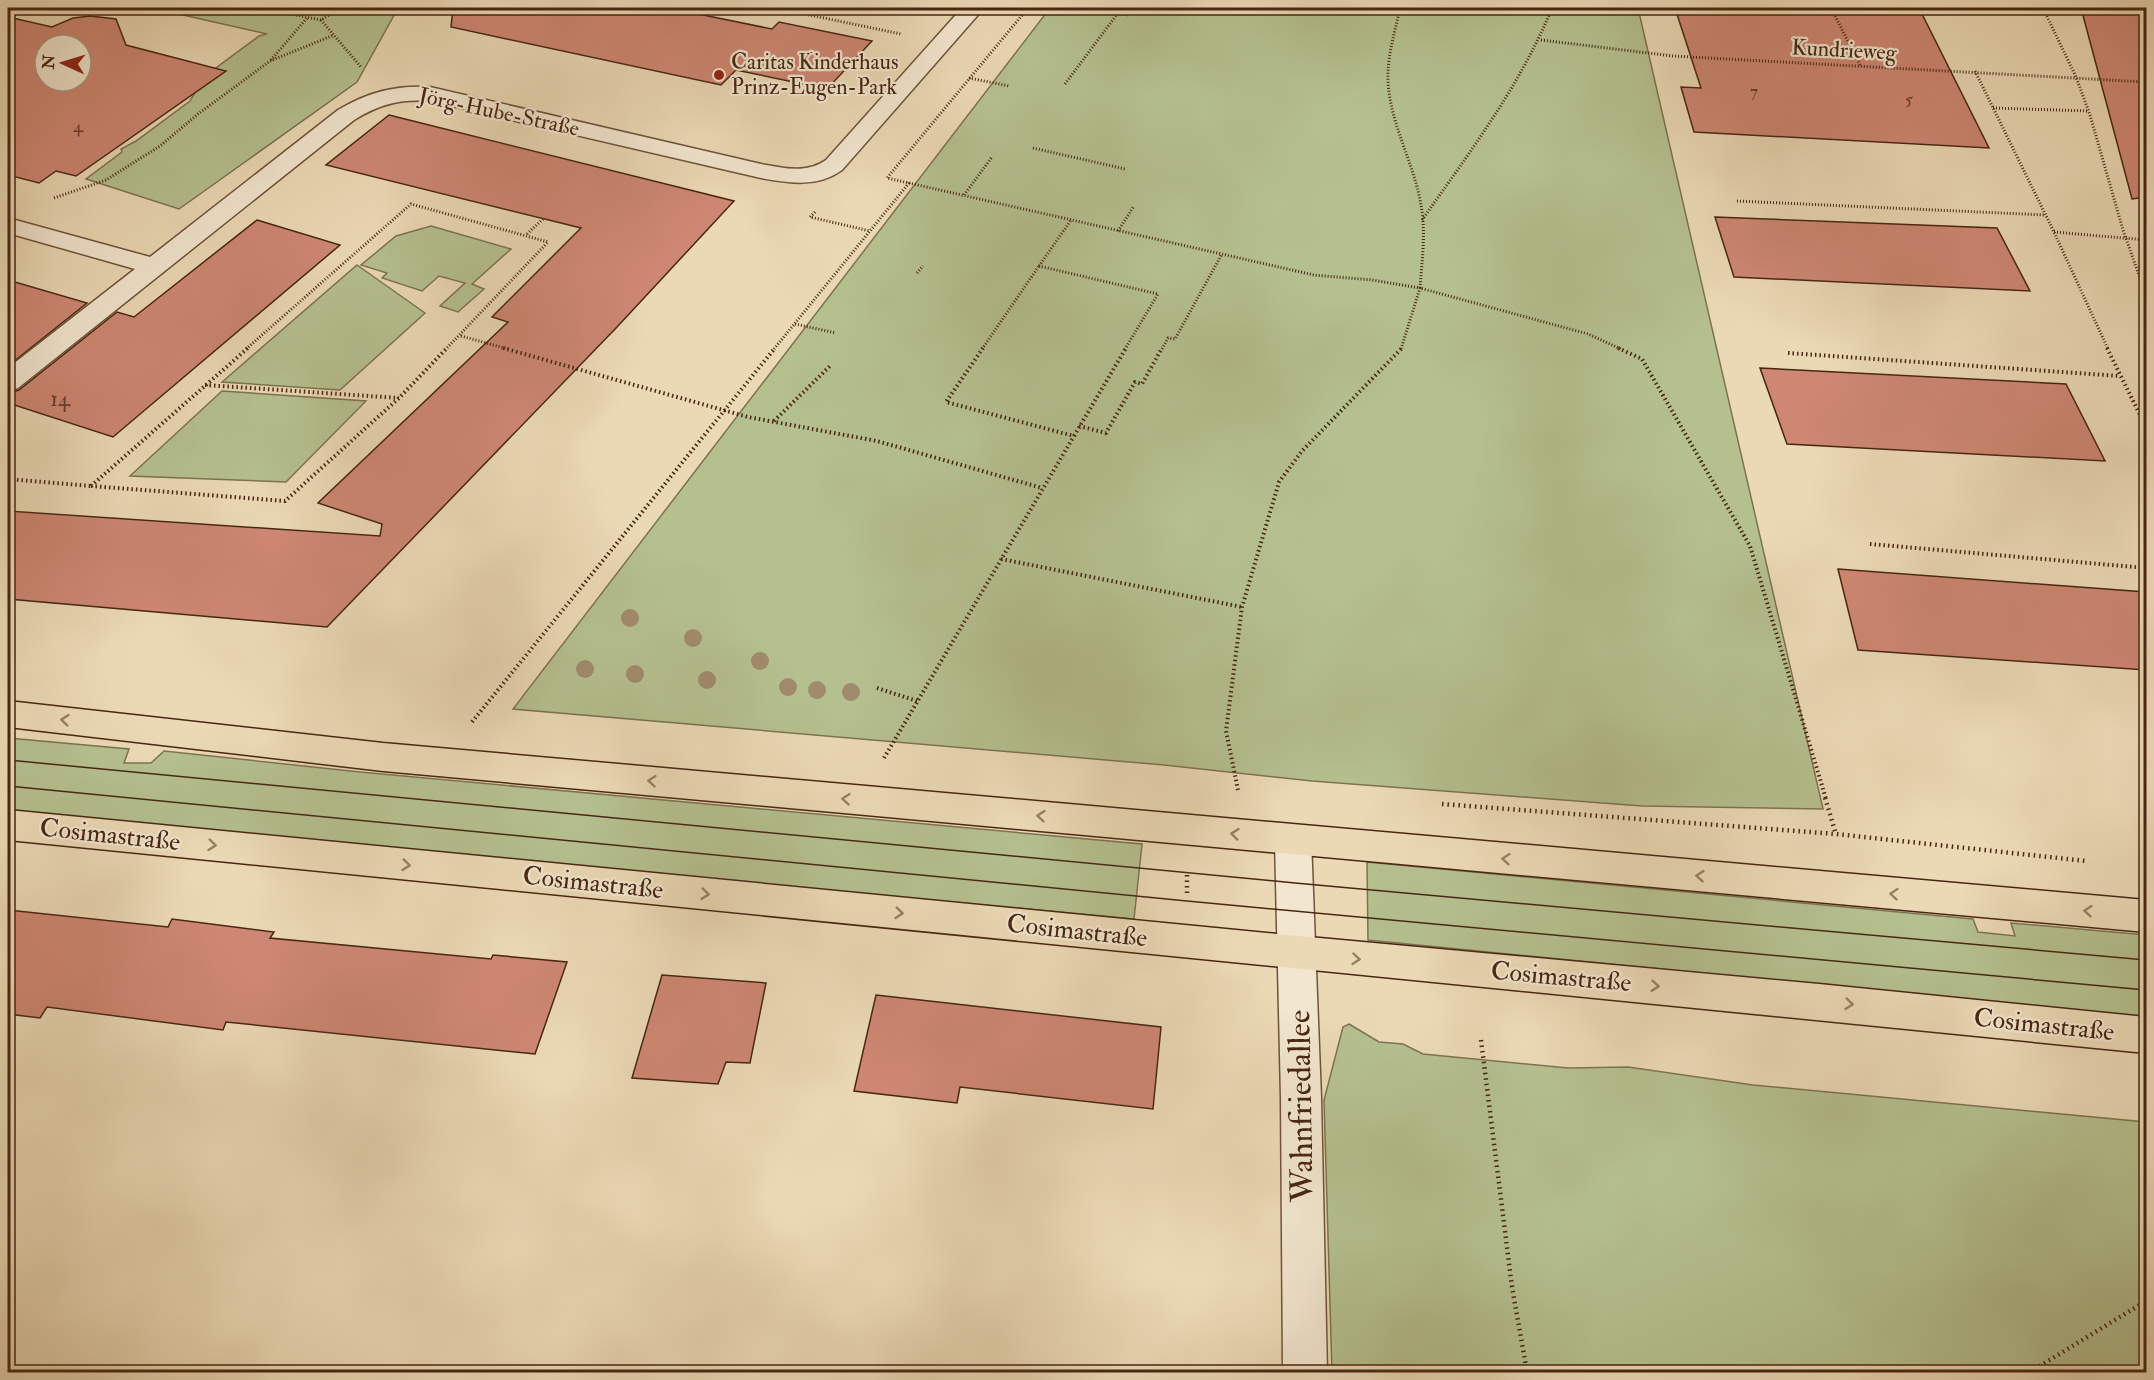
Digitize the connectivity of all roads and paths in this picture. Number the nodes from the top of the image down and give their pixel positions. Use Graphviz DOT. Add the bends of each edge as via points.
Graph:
graph roads {
  1 [pos="261,8"];
  2 [pos="340,8"];
  3 [pos="776,8"];
  4 [pos="973,8"];
  5 [pos="1028,8"];
  6 [pos="1089,8"];
  7 [pos="1400,8"];
  8 [pos="1552,8"];
  9 [pos="1831,8"];
  10 [pos="2043,8"];
  11 [pos="1118,13"];
  12 [pos="1128,15"];
  13 [pos="308,18"];
  14 [pos="321,20"];
  15 [pos="334,35"];
  16 [pos="1541,40"];
  17 [pos="943,42"];
  18 [pos="270,60"];
  19 [pos="1860,65"];
  20 [pos="1975,71"];
  21 [pos="2076,77"];
  22 [pos="969,78"];
  23 [pos="2146,82"];
  24 [pos="1065,84"];
  25 [pos="1009,86"];
  26 [pos="384,94"];
  27 [pos="1992,108"];
  28 [pos="2089,111"];
  29 [pos="1033,148"];
  30 [pos="992,157"];
  31 [pos="1125,169"];
  32 [pos="909,183"];
  33 [pos="964,195"];
  34 [pos="51,199"];
  35 [pos="1737,201"];
  36 [pos="1134,206"];
  37 [pos="2045,216"];
  38 [pos="544,219"];
  39 [pos="1071,220"];
  40 [pos="1422,220"];
  41 [pos="8,225"];
  42 [pos="1118,231"];
  43 [pos="2054,232"];
  44 [pos="526,235"];
  45 [pos="2124,237"];
  46 [pos="2146,240"];
  47 [pos="1222,254"];
  48 [pos="154,266"];
  49 [pos="923,266"];
  50 [pos="1039,266"];
  51 [pos="917,273"];
  52 [pos="1420,288"];
  53 [pos="2146,295"];
  54 [pos="795,324"];
  55 [pos="836,333"];
  56 [pos="461,336"];
  57 [pos="1788,352"];
  58 [pos="830,366"];
  59 [pos="2120,376"];
  60 [pos="8,381"];
  61 [pos="205,385"];
  62 [pos="399,398"];
  63 [pos="723,411"];
  64 [pos="773,422"];
  65 [pos="1079,426"];
  66 [pos="2146,427"];
  67 [pos="1074,436"];
  68 [pos="8,480"];
  69 [pos="91,486"];
  70 [pos="1042,488"];
  71 [pos="1870,544"];
  72 [pos="1001,559"];
  73 [pos="2146,568"];
  74 [pos="1242,607"];
  75 [pos="877,688"];
  76 [pos="917,701"];
  77 [pos="8,714"];
  78 [pos="471,723"];
  79 [pos="883,760"];
  80 [pos="1236,789"];
  81 [pos="1248,790"];
  82 [pos="1436,804"];
  83 [pos="8,825"];
  84 [pos="1189,830"];
  85 [pos="1836,834"];
  86 [pos="1293,840"];
  87 [pos="2089,862"];
  88 [pos="2146,916"];
  89 [pos="1183,942"];
  90 [pos="1298,953"];
  91 [pos="2146,1035"];
  92 [pos="1482,1040"];
  93 [pos="2146,1301"];
  94 [pos="1305,1372"];
  95 [pos="1527,1372"];
  96 [pos="2030,1372"];
  1 -- 13 [label="path"];
  2 -- 14 [label="path"];
  3 -- 17 [label="path"];
  4 -- 17 [label="street, Jörg-Hube-Straße"];
  5 -- 22 [label="path"];
  6 -- 11 [label="path"];
  7 -- 40 [label="path" via="1390,54 1390,102"];
  8 -- 16 [label="path"];
  9 -- 19 [label="path"];
  10 -- 21 [label="path"];
  11 -- 12 [label="path"];
  11 -- 24 [label="path"];
  13 -- 14 [label="path"];
  13 -- 18 [label="path"];
  14 -- 15 [label="path"];
  15 -- 18 [label="path"];
  15 -- 26 [label="path"];
  16 -- 19 [label="path, Kundrieweg" via="1673,56"];
  16 -- 40 [label="path" via="1501,108"];
  17 -- 26 [label="street, Jörg-Hube-Straße" via="834,165 809,176 761,171 430,94"];
  18 -- 34 [label="path" via="160,146 106,180"];
  19 -- 20 [label="path, Kundrieweg"];
  20 -- 21 [label="path, Kundrieweg"];
  20 -- 27 [label="path"];
  21 -- 23 [label="path, Kundrieweg"];
  21 -- 28 [label="path"];
  22 -- 25 [label="path"];
  22 -- 32 [label="path" via="887,178"];
  26 -- 48 [label="street, Jörg-Hube-Straße" via="346,115"];
  27 -- 28 [label="path"];
  27 -- 37 [label="path"];
  28 -- 45 [label="path"];
  29 -- 31 [label="path"];
  30 -- 33 [label="path"];
  32 -- 33 [label="path"];
  32 -- 54 [label="path"];
  33 -- 39 [label="path"];
  35 -- 37 [label="path"];
  36 -- 42 [label="path"];
  37 -- 43 [label="path"];
  38 -- 44 [label="path"];
  39 -- 42 [label="path"];
  39 -- 50 [label="path"];
  40 -- 52 [label="path"];
  41 -- 48 [label="street"];
  42 -- 47 [label="path"];
  43 -- 45 [label="path"];
  43 -- 59 [label="path"];
  44 -- 56 [label="path" via="548,242"];
  44 -- 61 [label="path" via="411,204"];
  45 -- 46 [label="path"];
  45 -- 53 [label="path"];
  47 -- 52 [label="path" via="1314,275"];
  47 -- 65 [label="path" via="1175,339 1168,338 1142,384 1135,382 1106,433"];
  48 -- 60 [label="street, Jörg-Hube-Straße"];
  49 -- 51 [label="path"];
  50 -- 65 [label="path" via="1158,294"];
  50 -- 67 [label="path" via="946,402"];
  52 -- 74 [label="path" via="1401,350 1302,451 1279,482"];
  52 -- 85 [label="path" via="1588,334 1642,359 1750,546"];
  54 -- 55 [label="path"];
  54 -- 63 [label="path"];
  56 -- 62 [label="path"];
  56 -- 63 [label="path"];
  57 -- 59 [label="path"];
  58 -- 64 [label="path"];
  59 -- 66 [label="path"];
  61 -- 62 [label="path"];
  61 -- 69 [label="path"];
  62 -- 69 [label="path" via="285,501"];
  63 -- 64 [label="path"];
  63 -- 78 [label="path"];
  64 -- 70 [label="path" via="877,441"];
  65 -- 67 [label="path"];
  67 -- 70 [label="path"];
  68 -- 69 [label="path"];
  70 -- 72 [label="path"];
  71 -- 73 [label="path"];
  72 -- 74 [label="path"];
  72 -- 76 [label="path"];
  74 -- 80 [label="path" via="1226,730"];
  75 -- 76 [label="path"];
  76 -- 79 [label="path"];
  84 -- 77 [label="main road, one-way" via="383,757"];
  80 -- 81 [label="path"];
  82 -- 85 [label="path"];
  83 -- 89 [label="main road, Cosimastraße, one-way"];
  86 -- 84 [label="main road, one-way"];
  84 -- 89 [label="path"];
  85 -- 87 [label="path"];
  88 -- 86 [label="main road, one-way"];
  86 -- 90 [label="street, Wahnfriedallee"];
  89 -- 90 [label="main road, Cosimastraße"];
  90 -- 91 [label="main road, Cosimastraße, one-way"];
  90 -- 94 [label="street, Wahnfriedallee"];
  92 -- 95 [label="path" via="1512,1287"];
  93 -- 96 [label="path"];
}
